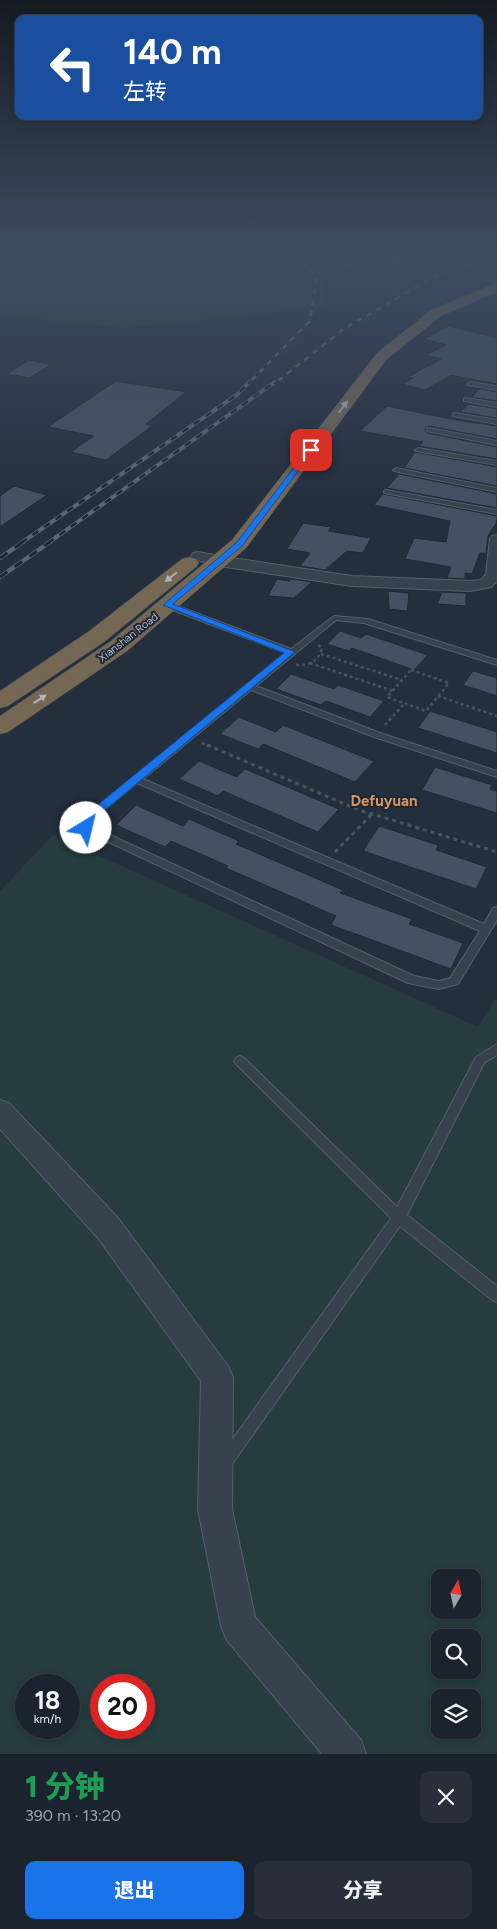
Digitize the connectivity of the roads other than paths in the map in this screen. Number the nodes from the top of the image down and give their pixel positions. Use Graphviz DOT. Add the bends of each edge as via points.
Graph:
graph roads {
  1 [pos="379,340"];
  2 [pos="402,340"];
  3 [pos="368,348"];
  4 [pos="470,384"];
  5 [pos="497,388"];
  6 [pos="466,400"];
  7 [pos="497,405"];
  8 [pos="455,415"];
  9 [pos="497,422"];
  10 [pos="429,430"];
  11 [pos="497,442"];
  12 [pos="418,450"];
  13 [pos="497,463"];
  14 [pos="396,470"];
  15 [pos="497,490"];
  16 [pos="386,492"];
  17 [pos="497,512"];
  18 [pos="497,539"];
  19 [pos="212,544"];
  20 [pos="198,556"];
  21 [pos="219,561"];
  22 [pos="496,575"];
  23 [pos="167,605"];
  24 [pos="291,652"];
  25 [pos="497,663"];
  26 [pos="249,686"];
  27 [pos="0,701"];
  28 [pos="0,727"];
  29 [pos="497,774"];
  30 [pos="135,780"];
  31 [pos="497,911"];
  32 [pos="486,929"];
  33 [pos="497,1049"];
  34 [pos="240,1061"];
  35 [pos="0,1111"];
  36 [pos="399,1217"];
  37 [pos="497,1295"];
  38 [pos="215,1475"];
  39 [pos="347,1754"];
  1 -- 3 [label="highway"];
  21 -- 2 [label="highway, Xianshan Road, one-way" via="239,544 382,356"];
  4 -- 5 [label="lane"];
  6 -- 7 [label="lane"];
  8 -- 9 [label="lane"];
  10 -- 11 [label="lane"];
  12 -- 13 [label="lane"];
  14 -- 15 [label="lane"];
  16 -- 17 [label="lane"];
  18 -- 22 [label="street"];
  19 -- 20 [label="highway, Xianshan Road"];
  20 -- 21 [label="street"];
  20 -- 27 [label="highway, Xianshan Road, one-way" via="96,637"];
  21 -- 22 [label="street" via="362,582 470,586 486,584"];
  21 -- 23 [label="highway, Xianshan Road"];
  23 -- 24 [label="lane"];
  28 -- 23 [label="highway, Xianshan Road, one-way" via="119,646"];
  24 -- 25 [label="lane" via="334,618 365,621"];
  24 -- 26 [label="lane"];
  26 -- 29 [label="lane" via="376,735"];
  26 -- 30 [label="lane"];
  30 -- 32 [label="lane"];
  30 -- 32 [label="lane" via="88,818 86,828 412,980 439,985 454,981"];
  31 -- 32 [label="lane"];
  33 -- 36 [label="lane" via="480,1060"];
  34 -- 36 [label="lane"];
  35 -- 38 [label="street" via="108,1228 218,1377"];
  36 -- 37 [label="lane"];
  36 -- 38 [label="lane"];
  38 -- 39 [label="street" via="215,1509 239,1626"];
}
